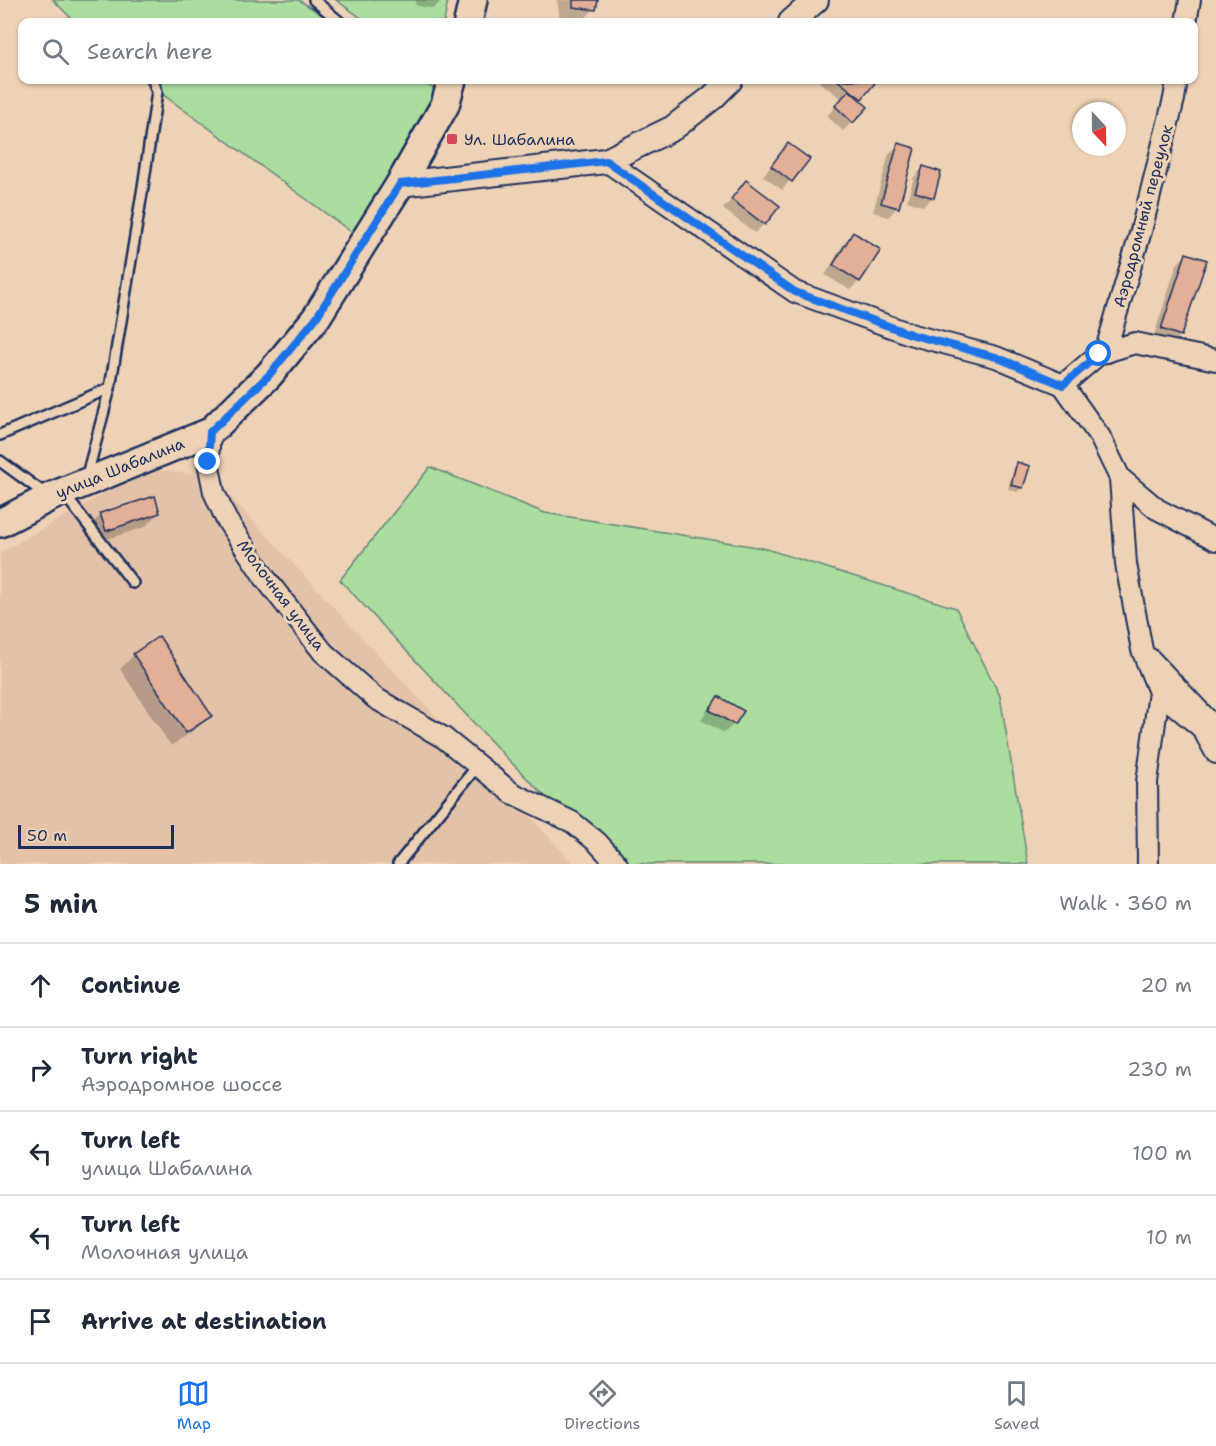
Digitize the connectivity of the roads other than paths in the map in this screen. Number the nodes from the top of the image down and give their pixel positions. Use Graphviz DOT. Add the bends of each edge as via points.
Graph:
graph roads {
  1 [pos="314,0"];
  2 [pos="473,0"];
  3 [pos="816,0"];
  4 [pos="1190,0"];
  5 [pos="334,18"];
  6 [pos="469,18"];
  7 [pos="796,18"];
  8 [pos="1187,18"];
  9 [pos="154,84"];
  10 [pos="448,84"];
  11 [pos="726,84"];
  12 [pos="1176,84"];
  13 [pos="606,161"];
  14 [pos="400,184"];
  15 [pos="1107,352"];
  16 [pos="1216,360"];
  17 [pos="1063,385"];
  18 [pos="110,388"];
  19 [pos="210,432"];
  20 [pos="0,435"];
  21 [pos="0,460"];
  22 [pos="1120,478"];
  23 [pos="65,491"];
  24 [pos="0,523"];
  25 [pos="1216,540"];
  26 [pos="133,583"];
  27 [pos="1142,650"];
  28 [pos="1159,692"];
  29 [pos="1216,729"];
  30 [pos="1216,753"];
  31 [pos="478,765"];
  32 [pos="398,864"];
  33 [pos="617,864"];
  34 [pos="1148,864"];
  1 -- 5 [label="lane"];
  2 -- 6 [label="main road"];
  3 -- 7 [label="street"];
  4 -- 8 [label="street"];
  9 -- 18 [label="lane" via="157,92 144,187"];
  10 -- 14 [label="main road, улица Шабалина" via="445,105"];
  11 -- 13 [label="street" via="673,128"];
  12 -- 15 [label="street, Аэродромный переулок" via="1142,231"];
  13 -- 14 [label="street"];
  13 -- 17 [label="street" via="795,292 913,335 996,357"];
  14 -- 19 [label="main road, улица Шабалина" via="316,318 269,375"];
  15 -- 16 [label="street" via="1135,344"];
  15 -- 17 [label="street" via="1099,354"];
  17 -- 22 [label="street" via="1100,437"];
  18 -- 20 [label="lane"];
  18 -- 23 [label="lane"];
  19 -- 23 [label="main road, улица Шабалина"];
  19 -- 31 [label="street, Молочная улица" via="208,462 213,492 226,519 265,578 323,652 375,698 444,738"];
  21 -- 23 [label="lane"];
  22 -- 25 [label="street" via="1157,509"];
  22 -- 27 [label="street" via="1126,564"];
  23 -- 24 [label="main road, улица Шабалина"];
  23 -- 26 [label="lane"];
  27 -- 28 [label="street"];
  27 -- 29 [label="street"];
  28 -- 30 [label="street" via="1202,728"];
  28 -- 34 [label="street" via="1147,782"];
  31 -- 32 [label="lane"];
  31 -- 33 [label="street, Молочная улица" via="512,793 572,822"];
}
